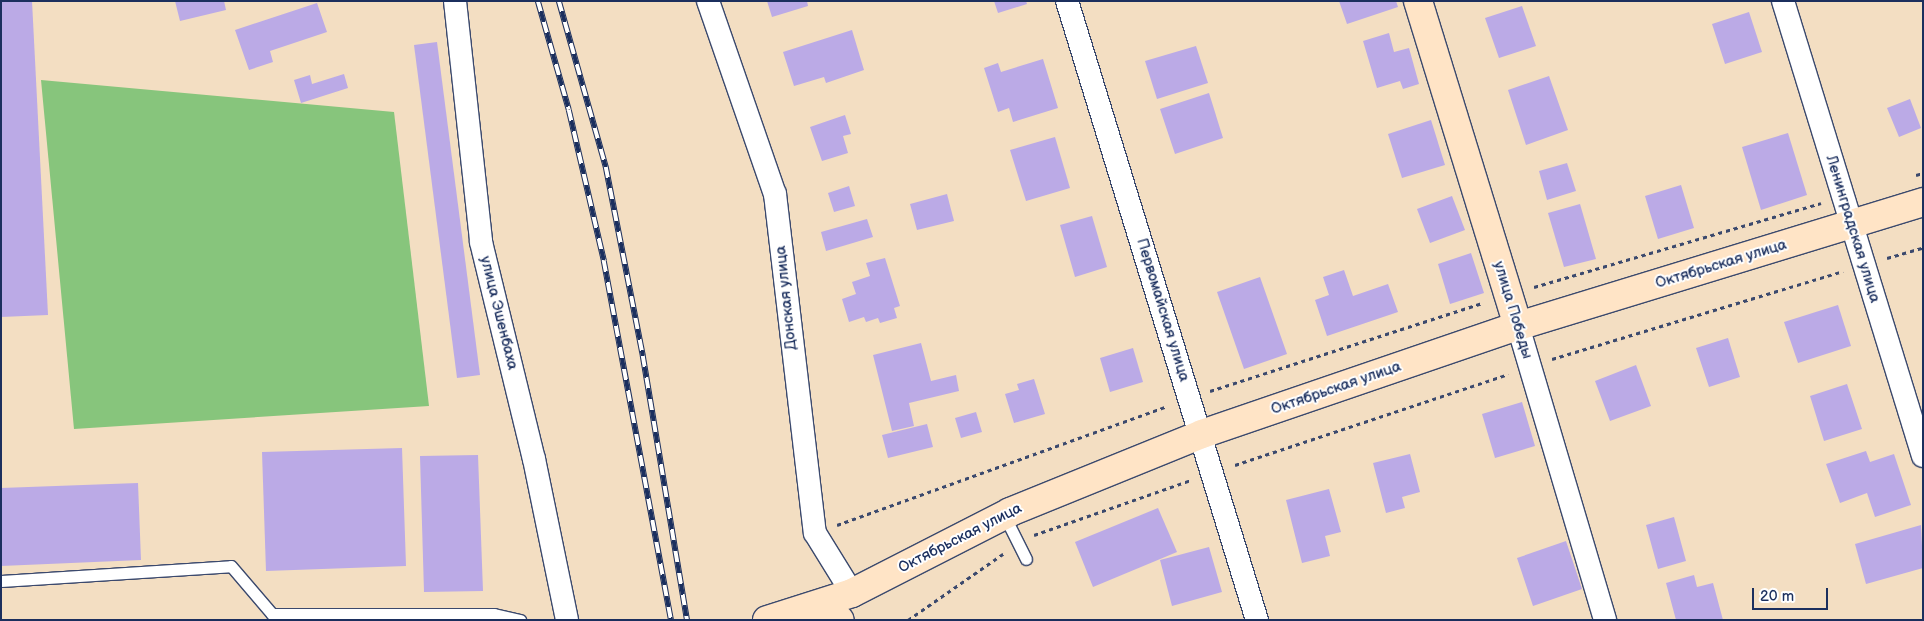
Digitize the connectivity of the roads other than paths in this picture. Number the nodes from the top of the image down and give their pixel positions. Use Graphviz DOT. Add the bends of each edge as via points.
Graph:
graph roads {
  1 [pos="455,1"];
  2 [pos="708,1"];
  3 [pos="1067,1"];
  4 [pos="1418,1"];
  5 [pos="1784,1"];
  6 [pos="1923,202"];
  7 [pos="1851,224"];
  8 [pos="1518,326"];
  9 [pos="1202,434"];
  10 [pos="1923,456"];
  11 [pos="1004,515"];
  12 [pos="1026,559"];
  13 [pos="1,581"];
  14 [pos="852,593"];
  15 [pos="778,616"];
  16 [pos="494,617"];
  17 [pos="520,620"];
  18 [pos="567,620"];
  19 [pos="840,620"];
  20 [pos="1257,620"];
  21 [pos="1605,620"];
  1 -- 18 [label="street, улица Эшенбаха" via="482,242 534,459"];
  2 -- 14 [label="street, Донская улица" via="775,194 815,533"];
  3 -- 9 [label="street, Первомайская улица"];
  4 -- 8 [label="main road, улица Победы"];
  5 -- 7 [label="street, Ленинградская улица"];
  6 -- 7 [label="main road, Октябрьская улица"];
  7 -- 8 [label="main road, Октябрьская улица"];
  7 -- 10 [label="street, Ленинградская улица"];
  8 -- 9 [label="main road, Октябрьская улица"];
  8 -- 21 [label="street, улица Победы"];
  9 -- 11 [label="main road, Октябрьская улица"];
  9 -- 20 [label="street, Первомайская улица"];
  11 -- 12 [label="lane"];
  11 -- 14 [label="main road, Октябрьская улица"];
  13 -- 16 [label="lane" via="231,566 272,614"];
  14 -- 15 [label="main road, Октябрьская улица"];
  15 -- 19 [label="main road"];
  16 -- 17 [label="lane"];
}
